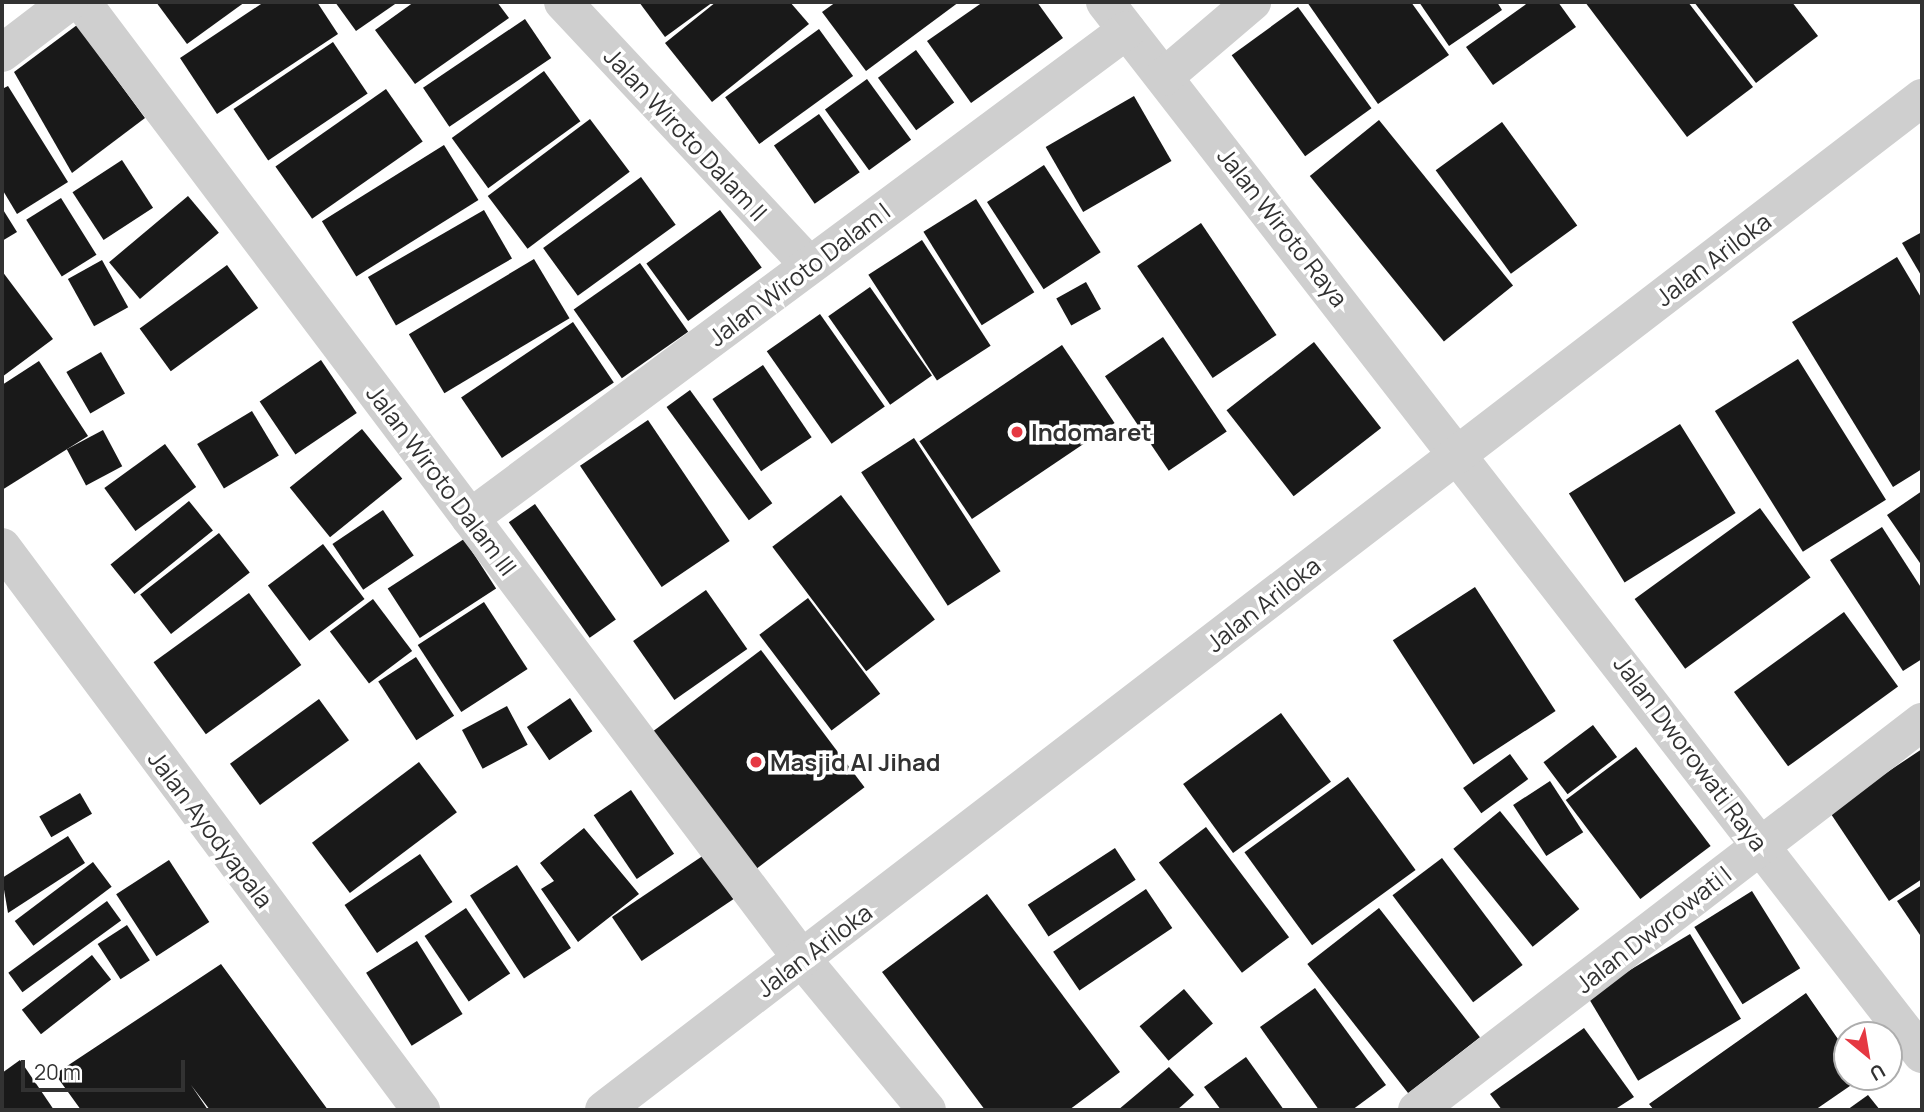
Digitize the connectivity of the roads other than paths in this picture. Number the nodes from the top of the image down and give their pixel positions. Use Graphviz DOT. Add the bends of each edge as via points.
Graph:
graph roads {
  1 [pos="69,2"];
  2 [pos="82,2"];
  3 [pos="564,2"];
  4 [pos="1252,2"];
  5 [pos="1116,16"];
  6 [pos="2,53"];
  7 [pos="1164,77"];
  8 [pos="1922,98"];
  9 [pos="809,265"];
  10 [pos="1461,452"];
  11 [pos="470,518"];
  12 [pos="2,547"];
  13 [pos="1922,722"];
  14 [pos="1762,845"];
  15 [pos="802,959"];
  16 [pos="1922,1054"];
  17 [pos="1435,1105"];
  18 [pos="421,1110"];
  19 [pos="604,1110"];
  20 [pos="927,1110"];
  1 -- 6 [label="street"];
  2 -- 11 [label="street, Jalan Wiroto Dalam III"];
  3 -- 9 [label="street, Jalan Wiroto Dalam II"];
  4 -- 7 [label="street"];
  5 -- 7 [label="street, Jalan Wiroto Raya"];
  5 -- 9 [label="street, Jalan Wiroto Dalam I"];
  7 -- 10 [label="street, Jalan Wiroto Raya"];
  8 -- 10 [label="street, Jalan Ariloka"];
  9 -- 11 [label="street, Jalan Wiroto Dalam I"];
  10 -- 14 [label="street, Jalan Dworowati Raya"];
  10 -- 15 [label="street, Jalan Ariloka"];
  11 -- 15 [label="street, Jalan Wiroto Dalam III"];
  12 -- 18 [label="street, Jalan Ayodyapala"];
  13 -- 14 [label="street, Jalan Dworowati I"];
  14 -- 16 [label="street, Jalan Dworowati Raya"];
  14 -- 17 [label="street, Jalan Dworowati I"];
  15 -- 19 [label="street, Jalan Ariloka"];
  15 -- 20 [label="street, Jalan Wiroto Dalam III"];
}
